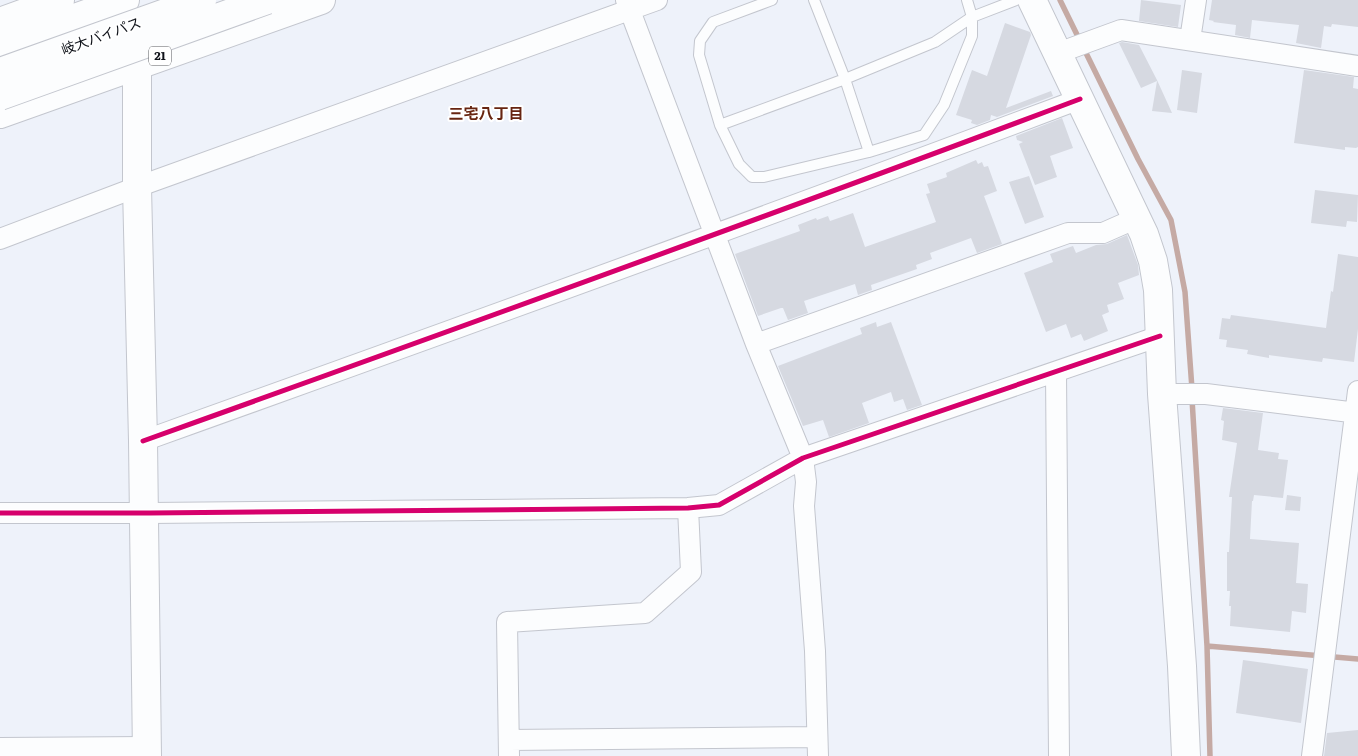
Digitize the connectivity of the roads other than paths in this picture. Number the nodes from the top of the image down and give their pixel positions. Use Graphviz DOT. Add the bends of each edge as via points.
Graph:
graph roads {
  1 [pos="10,0"];
  2 [pos="60,0"];
  3 [pos="125,0"];
  4 [pos="138,0"];
  5 [pos="202,0"];
  6 [pos="267,0"];
  7 [pos="321,0"];
  8 [pos="657,0"];
  9 [pos="772,0"];
  10 [pos="814,0"];
  11 [pos="967,0"];
  12 [pos="1016,0"];
  13 [pos="1032,0"];
  14 [pos="1196,0"];
  15 [pos="0,4"];
  16 [pos="628,5"];
  17 [pos="972,17"];
  18 [pos="0,22"];
  19 [pos="1190,40"];
  20 [pos="0,45"];
  21 [pos="1064,51"];
  22 [pos="137,64"];
  23 [pos="1358,66"];
  24 [pos="0,72"];
  25 [pos="845,79"];
  26 [pos="0,96"];
  27 [pos="1080,99"];
  28 [pos="0,114"];
  29 [pos="720,125"];
  30 [pos="869,152"];
  31 [pos="137,187"];
  32 [pos="1136,218"];
  33 [pos="715,236"];
  34 [pos="0,239"];
  35 [pos="1160,336"];
  36 [pos="756,344"];
  37 [pos="1056,372"];
  38 [pos="1358,392"];
  39 [pos="1171,394"];
  40 [pos="1357,413"];
  41 [pos="143,441"];
  42 [pos="803,458"];
  43 [pos="688,508"];
  44 [pos="0,513"];
  45 [pos="144,514"];
  46 [pos="818,747"];
  47 [pos="0,748"];
  48 [pos="509,748"];
  49 [pos="147,751"];
  50 [pos="1059,756"];
  51 [pos="1186,756"];
  52 [pos="1312,756"];
  1 -- 15 [label="main road"];
  2 -- 18 [label="main road"];
  3 -- 20 [label="main road, 岐大バイパス"];
  4 -- 22 [label="street"];
  5 -- 24 [label="main road, 岐大バイパス, bridge"];
  6 -- 26 [label="main road, 21, bridge"];
  7 -- 22 [label="main road, 21"];
  8 -- 16 [label="street"];
  9 -- 29 [label="lane" via="713,22 700,41 699,55"];
  10 -- 25 [label="lane"];
  11 -- 17 [label="lane"];
  12 -- 17 [label="lane"];
  13 -- 21 [label="main road"];
  14 -- 19 [label="street"];
  16 -- 31 [label="street"];
  16 -- 33 [label="street"];
  17 -- 25 [label="lane" via="935,42"];
  17 -- 30 [label="lane" via="972,36 958,71 944,105 924,135"];
  19 -- 21 [label="street" via="1121,30"];
  19 -- 23 [label="street"];
  21 -- 27 [label="main road"];
  22 -- 28 [label="main road, 21"];
  22 -- 31 [label="main road"];
  25 -- 29 [label="lane"];
  25 -- 30 [label="lane"];
  27 -- 32 [label="main road"];
  27 -- 33 [label="street"];
  29 -- 30 [label="lane" via="739,164 752,178 764,178"];
  31 -- 34 [label="street"];
  31 -- 41 [label="main road"];
  32 -- 35 [label="main road" via="1144,234 1158,290"];
  32 -- 36 [label="street" via="1103,233 1068,233"];
  33 -- 36 [label="street"];
  33 -- 41 [label="street"];
  35 -- 37 [label="street"];
  35 -- 39 [label="main road"];
  36 -- 42 [label="street"];
  37 -- 42 [label="street"];
  37 -- 50 [label="street"];
  38 -- 40 [label="street"];
  39 -- 40 [label="street" via="1204,394"];
  39 -- 51 [label="main road"];
  40 -- 52 [label="street"];
  41 -- 45 [label="main road"];
  42 -- 43 [label="street" via="719,505"];
  42 -- 46 [label="street"];
  43 -- 45 [label="street"];
  43 -- 48 [label="street" via="691,572 645,613 507,622"];
  44 -- 45 [label="street"];
  45 -- 49 [label="main road"];
  46 -- 48 [label="street"];
  47 -- 49 [label="street"];
}
